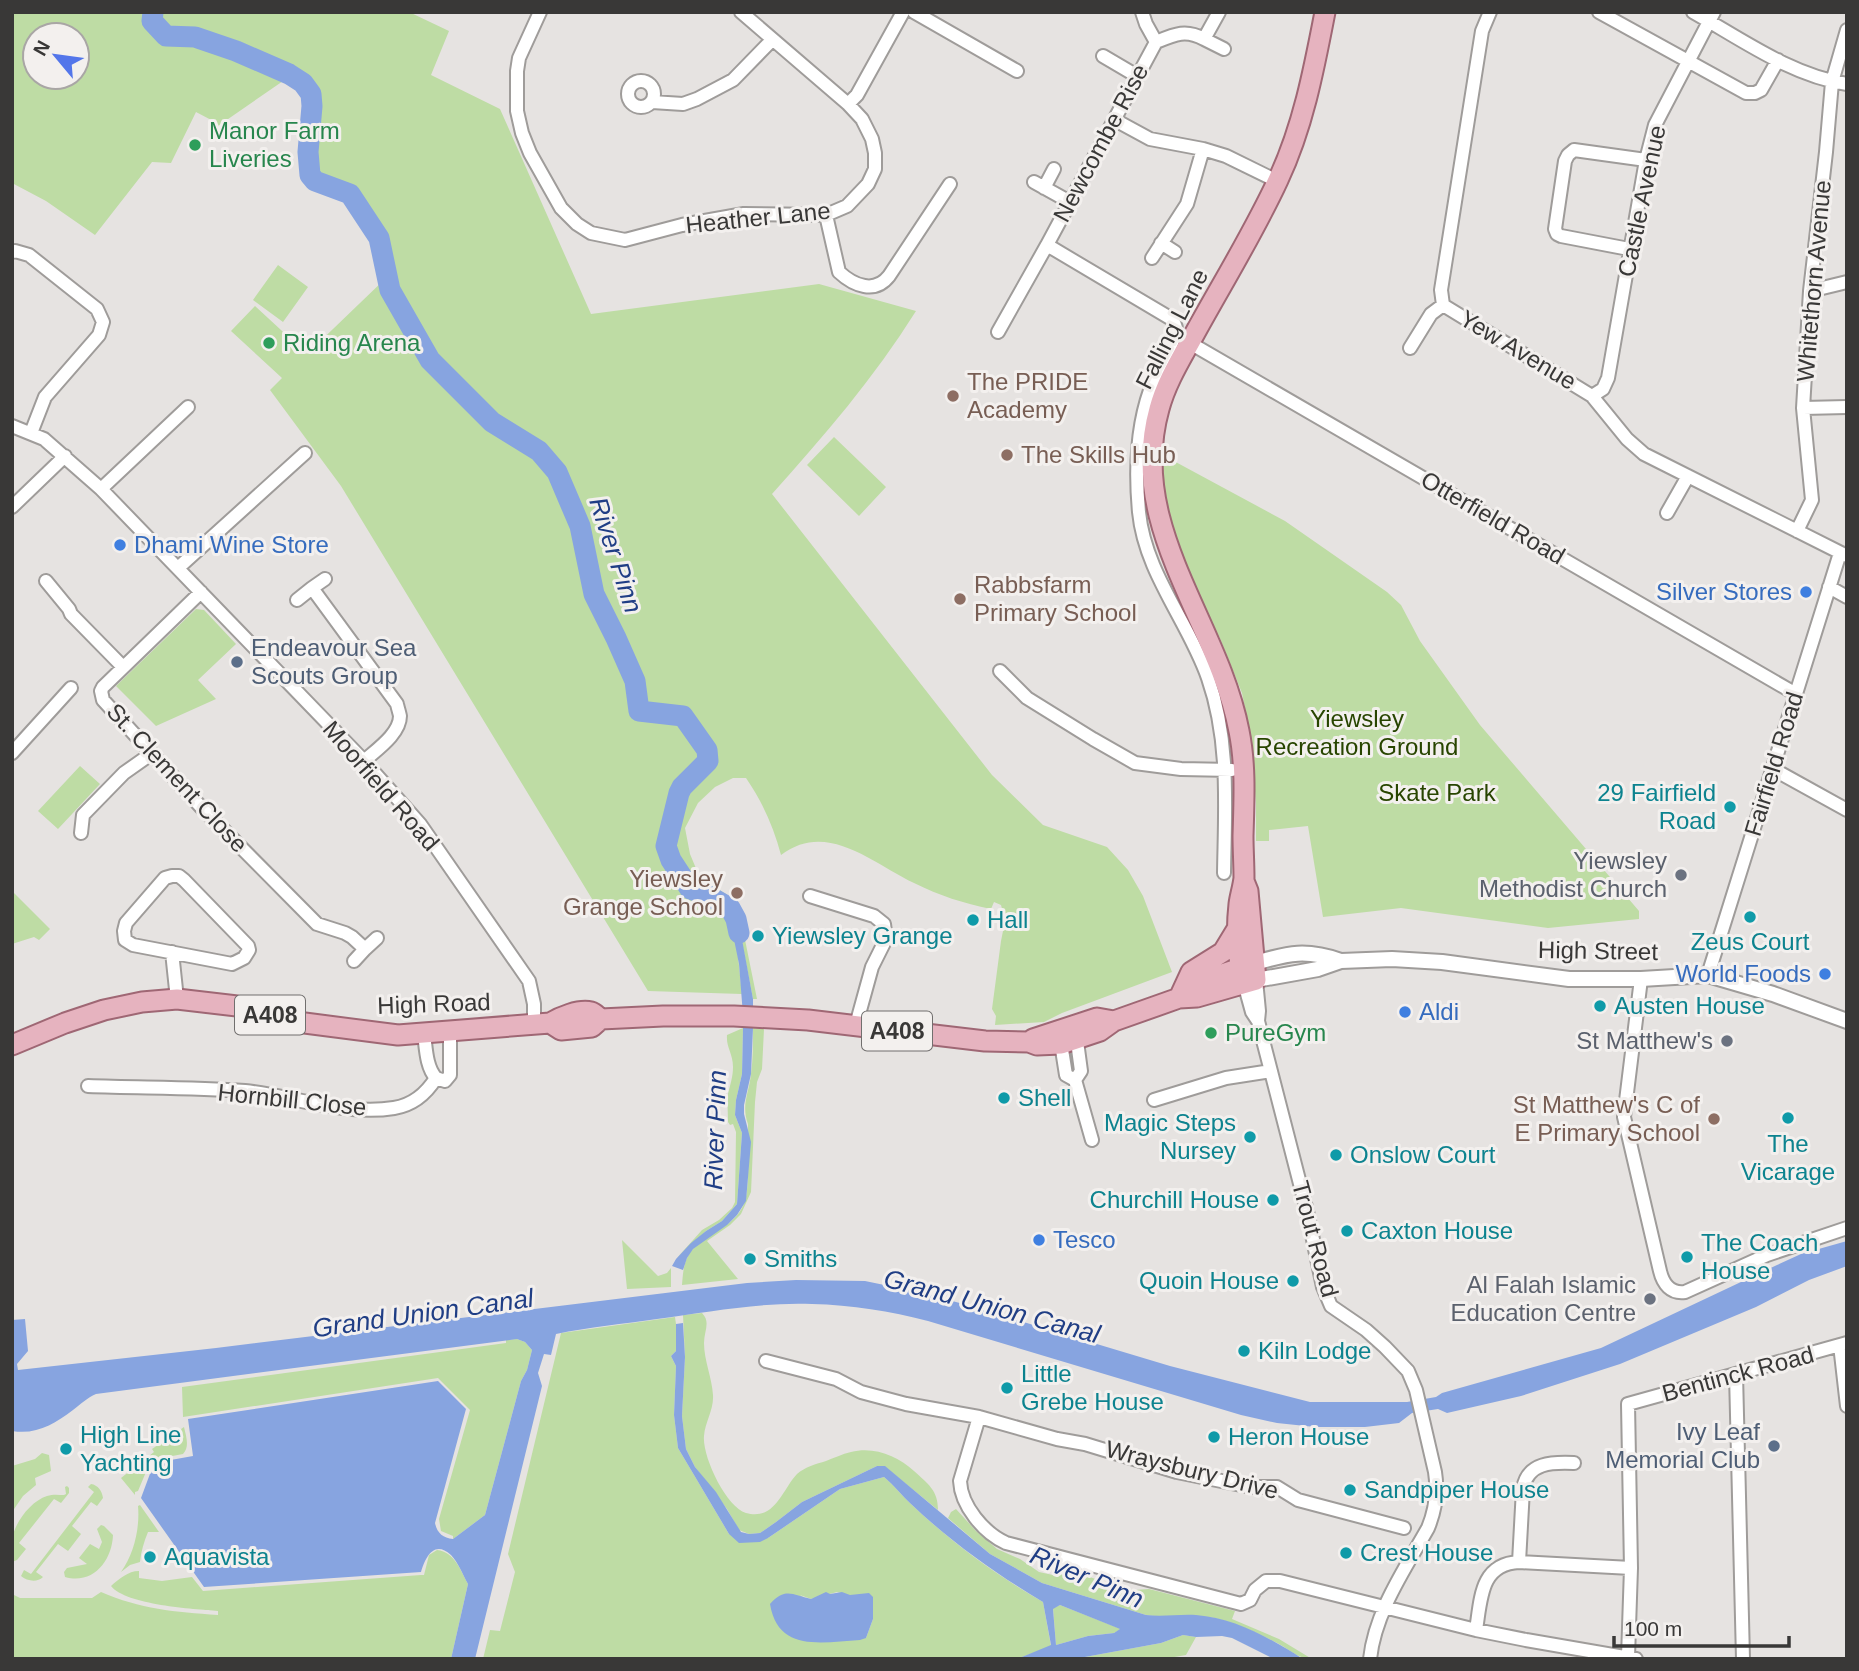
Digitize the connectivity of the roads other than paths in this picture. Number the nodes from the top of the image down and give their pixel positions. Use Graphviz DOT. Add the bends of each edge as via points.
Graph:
graph roads {
  1 [pos="741,12"];
  2 [pos="903,12"];
  3 [pos="914,12"];
  4 [pos="1142,12"];
  5 [pos="1219,12"];
  6 [pos="1325,12"];
  7 [pos="1490,12"];
  8 [pos="1599,12"];
  9 [pos="1692,12"];
  10 [pos="537,13"];
  11 [pos="1712,17"];
  12 [pos="1847,30"];
  13 [pos="1205,39"];
  14 [pos="772,40"];
  15 [pos="1156,42"];
  16 [pos="1224,50"];
  17 [pos="1103,56"];
  18 [pos="1777,60"];
  19 [pos="1688,61"];
  20 [pos="1017,71"];
  21 [pos="1137,76"];
  22 [pos="1832,82"];
  23 [pos="1847,84"];
  24 [pos="652,102"];
  25 [pos="848,104"];
  26 [pos="1115,120"];
  27 [pos="1203,149"];
  28 [pos="1646,160"];
  29 [pos="1054,169"];
  30 [pos="1277,181"];
  31 [pos="950,184"];
  32 [pos="1070,202"];
  33 [pos="826,215"];
  34 [pos="1161,243"];
  35 [pos="1046,245"];
  36 [pos="1629,249"];
  37 [pos="12,252"];
  38 [pos="1175,252"];
  39 [pos="1152,258"];
  40 [pos="1847,282"];
  41 [pos="1810,291"];
  42 [pos="1443,305"];
  43 [pos="998,331"];
  44 [pos="1183,338"];
  45 [pos="1410,348"];
  46 [pos="1592,396"];
  47 [pos="188,407"];
  48 [pos="1847,407"];
  49 [pos="1803,408"];
  50 [pos="12,426"];
  51 [pos="31,433"];
  52 [pos="305,453"];
  53 [pos="65,456"];
  54 [pos="1688,476"];
  55 [pos="101,489"];
  56 [pos="12,507"];
  57 [pos="1667,513"];
  58 [pos="1797,531"];
  59 [pos="1844,555"];
  60 [pos="178,568"];
  61 [pos="325,579"];
  62 [pos="46,581"];
  63 [pos="1829,587"];
  64 [pos="312,588"];
  65 [pos="201,592"];
  66 [pos="1847,597"];
  67 [pos="297,600"];
  68 [pos="123,667"];
  69 [pos="1000,671"];
  70 [pos="71,688"];
  71 [pos="1796,694"];
  72 [pos="12,753"];
  73 [pos="151,754"];
  74 [pos="364,761"];
  75 [pos="1773,769"];
  76 [pos="1234,770"];
  77 [pos="1847,810"];
  78 [pos="81,834"];
  79 [pos="1224,873"];
  80 [pos="1244,881"];
  81 [pos="810,896"];
  82 [pos="1237,929"];
  83 [pos="377,938"];
  84 [pos="365,949"];
  85 [pos="172,952"];
  86 [pos="354,961"];
  87 [pos="1249,973"];
  88 [pos="1708,975"];
  89 [pos="1641,979"];
  90 [pos="1179,998"];
  91 [pos="177,999"];
  92 [pos="601,1019"];
  93 [pos="1847,1021"];
  94 [pos="542,1023"];
  95 [pos="856,1025"];
  96 [pos="450,1031"];
  97 [pos="424,1034"];
  98 [pos="1068,1035"];
  99 [pos="12,1045"];
  100 [pos="1271,1071"];
  101 [pos="436,1078"];
  102 [pos="88,1086"];
  103 [pos="1154,1100"];
  104 [pos="1092,1140"];
  105 [pos="1847,1228"];
  106 [pos="1843,1344"];
  107 [pos="766,1361"];
  108 [pos="1736,1374"];
  109 [pos="1847,1406"];
  110 [pos="979,1418"];
  111 [pos="1574,1463"];
  112 [pos="1404,1528"];
  113 [pos="1519,1562"];
  114 [pos="1631,1568"];
  115 [pos="1384,1608"];
  116 [pos="1476,1630"];
  117 [pos="1632,1658"];
  118 [pos="1370,1659"];
  119 [pos="1743,1659"];
  1 -- 14 [label="street"];
  2 -- 25 [label="street"];
  3 -- 20 [label="street"];
  4 -- 15 [label="street, Newcombe Rise"];
  5 -- 13 [label="street"];
  6 -- 30 [label="main road, Falling Lane" via="1303,113"];
  7 -- 42 [label="street, Yew Avenue" via="1482,31 1441,290"];
  8 -- 19 [label="street"];
  9 -- 11 [label="street"];
  10 -- 33 [label="street, Heather Lane" via="519,58 517,111 530,153 561,208 577,224 592,233 625,240 744,214"];
  11 -- 18 [label="street"];
  11 -- 19 [label="street, Castle Avenue"];
  12 -- 22 [label="street, Whitethorn Avenue"];
  13 -- 15 [label="street, Newcombe Rise" via="1185,33"];
  13 -- 16 [label="street"];
  14 -- 24 [label="street" via="733,80 697,99 683,104"];
  14 -- 25 [label="street"];
  15 -- 21 [label="street, Newcombe Rise"];
  17 -- 21 [label="street"];
  18 -- 19 [label="street" via="1755,93 1746,93"];
  18 -- 22 [label="street"];
  19 -- 28 [label="street, Castle Avenue" via="1656,125"];
  21 -- 26 [label="street, Newcombe Rise"];
  22 -- 23 [label="street"];
  22 -- 41 [label="street, Whitethorn Avenue"];
  25 -- 33 [label="street, Heather Lane" via="872,139 875,169 847,206"];
  26 -- 27 [label="street" via="1150,139"];
  26 -- 32 [label="street, Newcombe Rise"];
  27 -- 30 [label="street"];
  27 -- 34 [label="street" via="1187,204"];
  28 -- 36 [label="street, Castle Avenue"];
  28 -- 36 [label="street" via="1574,150 1565,161 1557,234"];
  29 -- 32 [label="street" via="1039,185"];
  30 -- 44 [label="main road, Falling Lane"];
  31 -- 33 [label="street" via="884,284 866,286 839,272"];
  32 -- 35 [label="street, Newcombe Rise"];
  34 -- 38 [label="street"];
  34 -- 39 [label="street"];
  35 -- 43 [label="street, Newcombe Rise"];
  35 -- 44 [label="street" via="1170,318"];
  36 -- 46 [label="street, Castle Avenue" via="1608,378 1603,389"];
  37 -- 51 [label="street" via="29,255 97,309 103,322 99,335 45,397"];
  40 -- 41 [label="street"];
  41 -- 49 [label="street, Whitethorn Avenue"];
  42 -- 45 [label="street" via="1431,314"];
  42 -- 46 [label="street, Yew Avenue"];
  44 -- 71 [label="street, Otterfield Road"];
  44 -- 76 [label="main road, Falling Lane" via="1158,410 1153,485 1170,553 1213,652 1239,729"];
  46 -- 54 [label="street, Yew Avenue" via="1644,454"];
  47 -- 55 [label="street"];
  48 -- 49 [label="street"];
  49 -- 58 [label="street, Whitethorn Avenue" via="1812,500"];
  50 -- 51 [label="street, Moorfield Road"];
  51 -- 53 [label="street, Moorfield Road"];
  52 -- 60 [label="street"];
  53 -- 55 [label="street, Moorfield Road"];
  53 -- 56 [label="street"];
  54 -- 57 [label="street"];
  54 -- 58 [label="street, Yew Avenue"];
  55 -- 60 [label="street, Moorfield Road"];
  58 -- 59 [label="street, Yew Avenue"];
  59 -- 63 [label="street, Fairfield Road"];
  60 -- 65 [label="street, Moorfield Road"];
  61 -- 64 [label="street"];
  62 -- 68 [label="street"];
  63 -- 66 [label="street"];
  63 -- 71 [label="street, Fairfield Road"];
  64 -- 67 [label="street"];
  64 -- 74 [label="street" via="397,704 400,715 393,733"];
  65 -- 68 [label="street, St. Clement Close"];
  65 -- 74 [label="street, Moorfield Road"];
  68 -- 73 [label="street, St. Clement Close" via="102,689 102,698"];
  69 -- 76 [label="street" via="1027,698 1135,763"];
  70 -- 72 [label="street"];
  71 -- 75 [label="street, Fairfield Road"];
  73 -- 78 [label="street" via="124,773 83,815"];
  73 -- 84 [label="street, St. Clement Close" via="317,924 345,933"];
  74 -- 94 [label="street, Moorfield Road" via="420,824 529,981"];
  75 -- 77 [label="street"];
  75 -- 88 [label="street, Fairfield Road"];
  76 -- 79 [label="street, Falling Lane"];
  76 -- 80 [label="main road, Falling Lane"];
  80 -- 82 [label="main road, Falling Lane"];
  80 -- 87 [label="main road, Falling Lane" via="1251,938"];
  81 -- 95 [label="street" via="874,916 886,928"];
  82 -- 87 [label="main road, Falling Lane"];
  82 -- 90 [label="main road" via="1223,952 1191,972"];
  83 -- 84 [label="street"];
  84 -- 86 [label="street"];
  85 -- 85 [label="street" via="133,945 125,940 124,931 165,878 172,876 184,880 249,950 232,964"];
  85 -- 91 [label="street"];
  87 -- 89 [label="street, High Street" via="1283,955 1305,952 1341,961 1418,960 1569,979"];
  87 -- 90 [label="main road, High Street / A408" via="1193,984"];
  87 -- 100 [label="street, Trout Road" via="1252,1012"];
  88 -- 89 [label="street, High Street"];
  88 -- 93 [label="street, High Street"];
  89 -- 105 [label="street" via="1624,1117 1660,1271 1668,1287 1685,1292 1767,1255"];
  90 -- 98 [label="main road, High Street / A408" via="1114,1021 1097,1018"];
  91 -- 97 [label="main road, High Road / A408" via="237,1006 297,1022"];
  91 -- 99 [label="main road, High Road / A408" via="104,1010"];
  92 -- 94 [label="main road, High Road" via="591,1012 565,1014"];
  92 -- 95 [label="main road, High Street / A408" via="736,1016"];
  94 -- 96 [label="main road, High Road / A408"];
  95 -- 98 [label="main road, High Street / A408" via="985,1041 1029,1042 1037,1037"];
  96 -- 97 [label="main road, High Road / A408"];
  96 -- 101 [label="street, Hornbill Close" via="450,1075 445,1081"];
  97 -- 101 [label="street" via="429,1067"];
  98 -- 104 [label="street" via="1081,1071 1075,1080"];
  100 -- 103 [label="street" via="1226,1078"];
  100 -- 115 [label="street, Trout Road" via="1323,1287 1331,1306 1385,1346 1408,1371 1437,1480 1433,1516"];
  101 -- 102 [label="street, Hornbill Close" via="424,1094 405,1106 378,1109 245,1091"];
  106 -- 108 [label="street, Bentinck Road"];
  106 -- 109 [label="street"];
  107 -- 110 [label="street, Wraysbury Drive" via="836,1379 861,1392"];
  108 -- 114 [label="street, Bentinck Road" via="1628,1404"];
  108 -- 119 [label="street"];
  110 -- 112 [label="street, Wraysbury Drive" via="1177,1472 1251,1487 1277,1487 1298,1500"];
  110 -- 115 [label="street" via="961,1490 984,1527 1006,1543 1241,1604 1250,1600 1260,1584 1271,1580"];
  111 -- 113 [label="street" via="1543,1464 1526,1479"];
  113 -- 114 [label="street"];
  113 -- 116 [label="street" via="1502,1565 1489,1575"];
  114 -- 117 [label="street"];
  115 -- 116 [label="street"];
  115 -- 118 [label="street, Trout Road"];
  116 -- 117 [label="street"];
}
